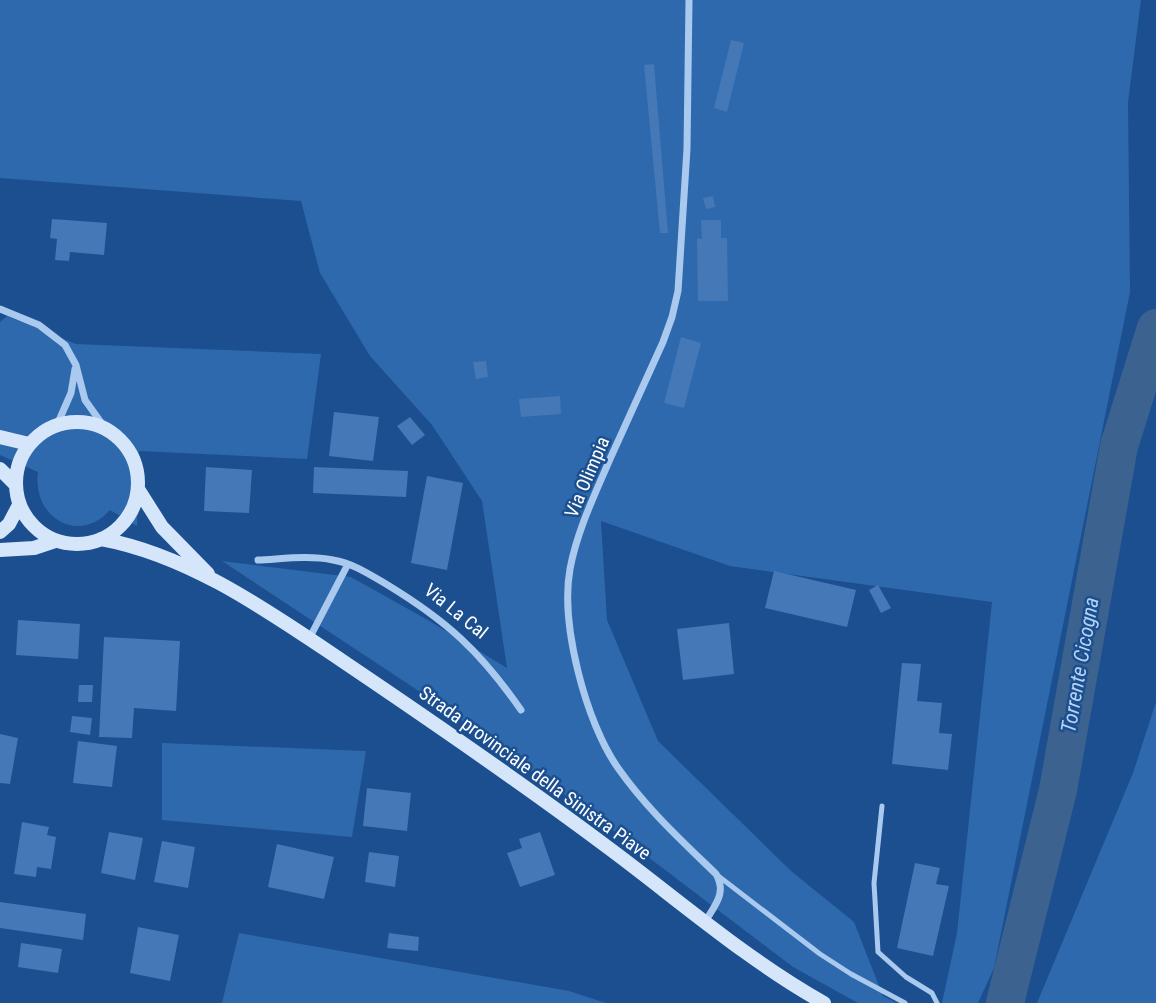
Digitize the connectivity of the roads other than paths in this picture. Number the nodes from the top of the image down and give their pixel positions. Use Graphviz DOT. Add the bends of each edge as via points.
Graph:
graph roads {
  1 [pos="689,0"];
  2 [pos="0,309"];
  3 [pos="76,365"];
  4 [pos="57,425"];
  5 [pos="105,428"];
  6 [pos="0,437"];
  7 [pos="29,444"];
  8 [pos="0,469"];
  9 [pos="15,484"];
  10 [pos="138,489"];
  11 [pos="19,505"];
  12 [pos="0,532"];
  13 [pos="101,540"];
  14 [pos="55,541"];
  15 [pos="0,550"];
  16 [pos="258,560"];
  17 [pos="348,564"];
  18 [pos="217,582"];
  19 [pos="309,639"];
  20 [pos="521,710"];
  21 [pos="882,806"];
  22 [pos="716,874"];
  23 [pos="704,922"];
  24 [pos="824,1003"];
  25 [pos="905,1003"];
  26 [pos="937,1003"];
  1 -- 22 [label="street, Via Olimpia" via="687,149 678,291 663,342 591,503 570,569 568,605 581,683 616,765 647,805"];
  2 -- 3 [label="street" via="48,330 65,345"];
  3 -- 4 [label="street" via="71,393"];
  3 -- 5 [label="street" via="85,400"];
  4 -- 5 [label="main road" via="81,422"];
  4 -- 7 [label="main road"];
  5 -- 10 [label="main road" via="131,454"];
  6 -- 7 [label="main road"];
  7 -- 9 [label="main road" via="18,463"];
  8 -- 9 [label="main road"];
  9 -- 11 [label="main road"];
  10 -- 13 [label="main road" via="126,519"];
  10 -- 18 [label="main road" via="162,527"];
  11 -- 12 [label="main road"];
  11 -- 14 [label="main road" via="40,533"];
  13 -- 14 [label="main road" via="86,544"];
  13 -- 18 [label="main road" via="139,548"];
  14 -- 15 [label="main road" via="34,548"];
  16 -- 17 [label="street, Via La Cal" via="326,559"];
  17 -- 19 [label="street"];
  17 -- 20 [label="street, Via La Cal" via="403,594 453,630 483,658"];
  18 -- 19 [label="main road, Strada provinciale della Sinistra Piave"];
  19 -- 23 [label="main road, Strada provinciale della Sinistra Piave" via="612,850"];
  21 -- 26 [label="lane" via="874,883 878,952 932,993"];
  22 -- 23 [label="street" via="720,896"];
  22 -- 25 [label="lane" via="820,954"];
  23 -- 24 [label="main road, Strada provinciale della Sinistra Piave"];
}
